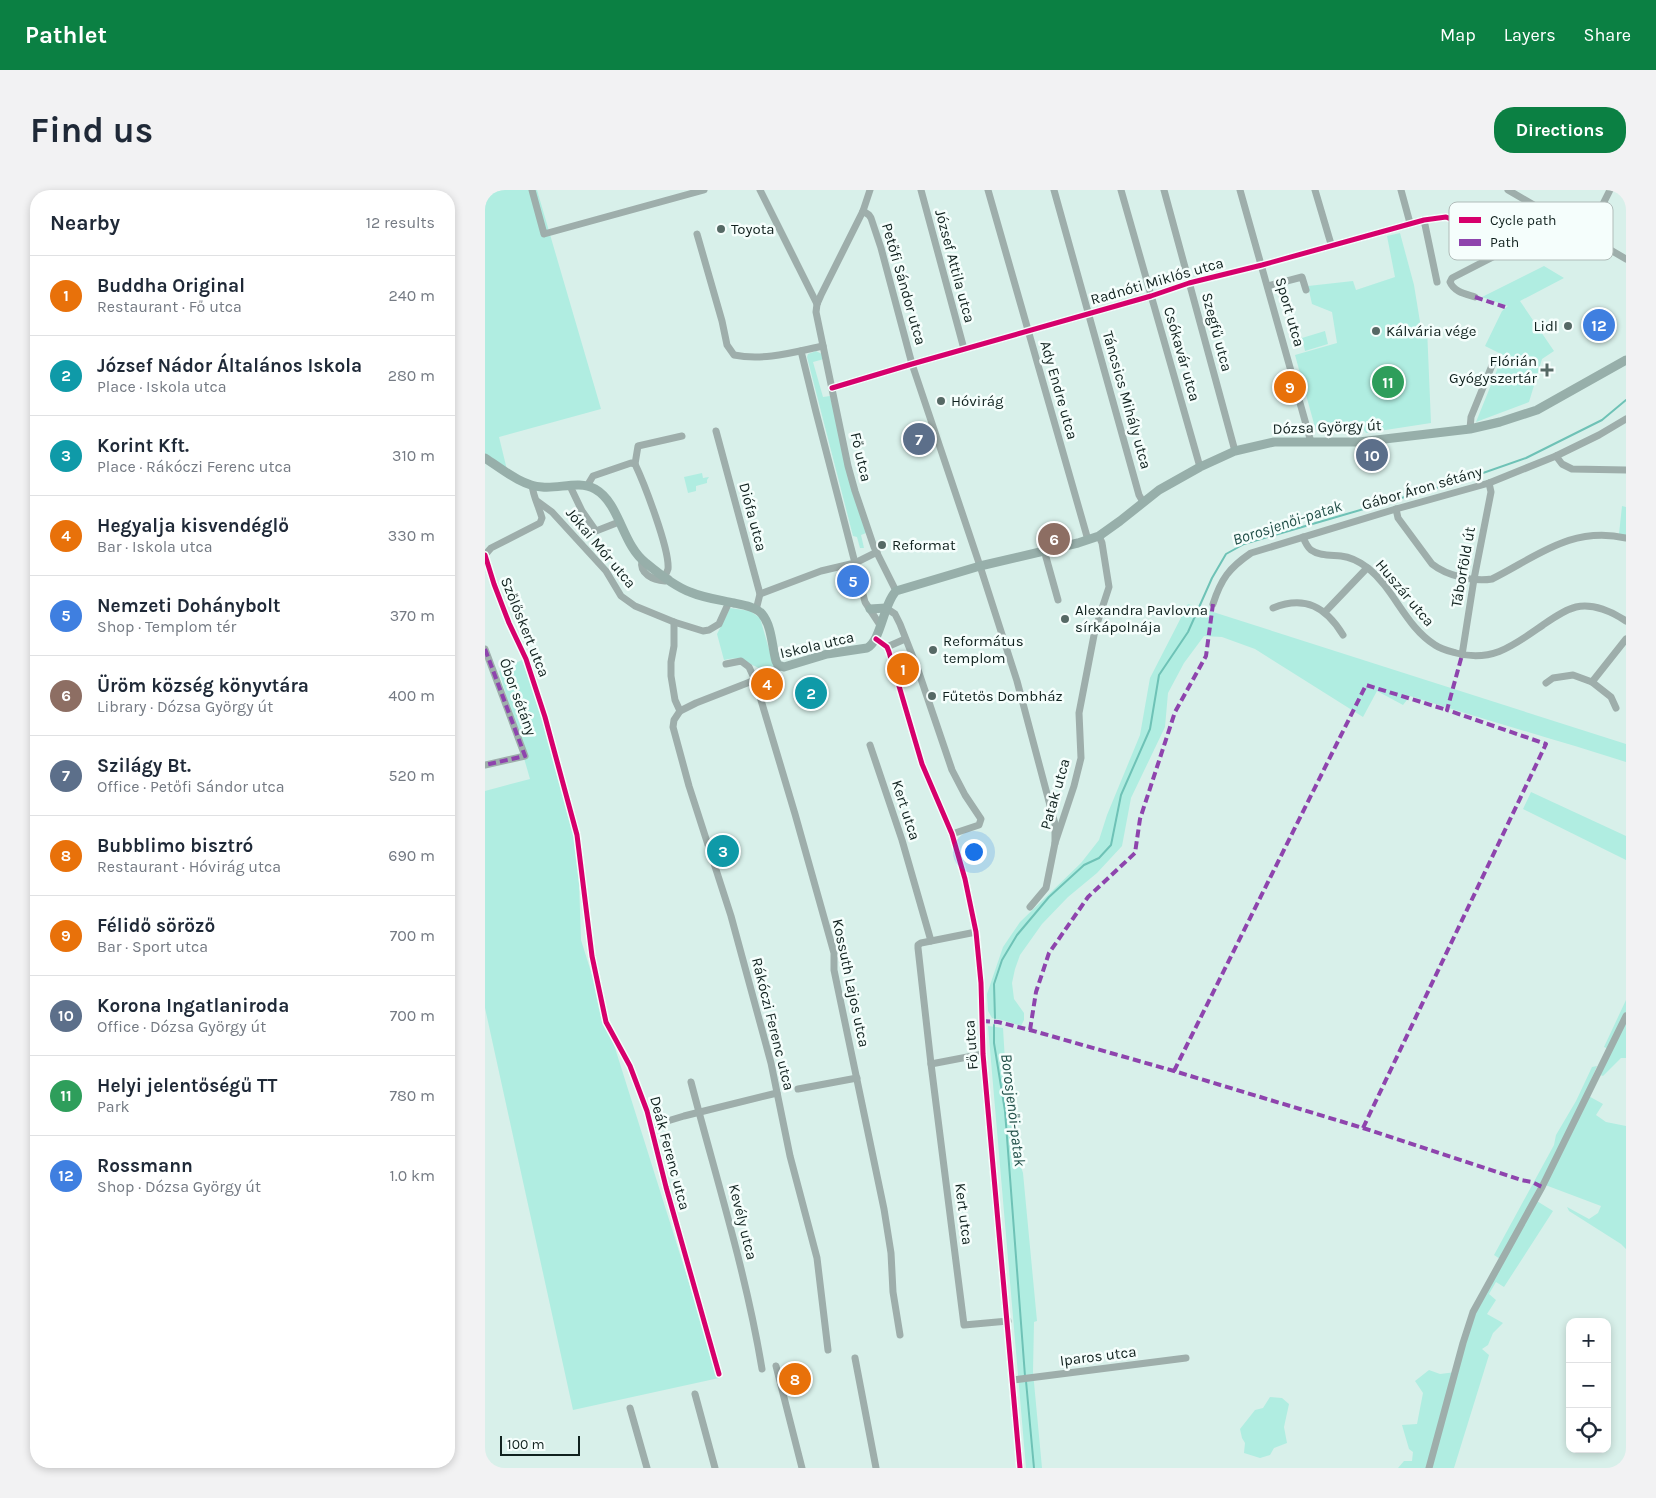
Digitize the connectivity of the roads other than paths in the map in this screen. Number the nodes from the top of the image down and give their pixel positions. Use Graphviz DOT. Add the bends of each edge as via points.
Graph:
graph roads {
  1 [pos="532,190"];
  2 [pos="704,190"];
  3 [pos="760,190"];
  4 [pos="870,190"];
  5 [pos="921,190"];
  6 [pos="988,190"];
  7 [pos="1054,190"];
  8 [pos="1121,190"];
  9 [pos="1164,190"];
  10 [pos="1241,190"];
  11 [pos="1315,190"];
  12 [pos="1401,190"];
  13 [pos="1610,190"];
  14 [pos="1513,191"];
  15 [pos="1529,202"];
  16 [pos="1604,202"];
  17 [pos="863,211"];
  18 [pos="1449,218"];
  19 [pos="1424,220"];
  20 [pos="1410,223"];
  21 [pos="697,234"];
  22 [pos="1331,244"];
  23 [pos="1613,251"];
  24 [pos="1626,259"];
  25 [pos="1487,260"];
  26 [pos="1262,265"];
  27 [pos="1437,282"];
  28 [pos="1189,283"];
  29 [pos="1268,286"];
  30 [pos="1306,290"];
  31 [pos="1151,296"];
  32 [pos="1475,298"];
  33 [pos="817,304"];
  34 [pos="1088,313"];
  35 [pos="1028,330"];
  36 [pos="823,346"];
  37 [pos="964,349"];
  38 [pos="801,350"];
  39 [pos="1495,358"];
  40 [pos="1626,360"];
  41 [pos="912,364"];
  42 [pos="833,388"];
  43 [pos="1626,418"];
  44 [pos="1470,429"];
  45 [pos="716,431"];
  46 [pos="682,436"];
  47 [pos="1311,442"];
  48 [pos="1235,451"];
  49 [pos="1556,456"];
  50 [pos="485,458"];
  51 [pos="635,464"];
  52 [pos="1200,467"];
  53 [pos="1626,470"];
  54 [pos="1489,483"];
  55 [pos="532,485"];
  56 [pos="570,486"];
  57 [pos="587,486"];
  58 [pos="537,501"];
  59 [pos="1143,502"];
  60 [pos="1396,509"];
  61 [pos="619,522"];
  62 [pos="1099,536"];
  63 [pos="1303,537"];
  64 [pos="1626,538"];
  65 [pos="1087,540"];
  66 [pos="1044,550"];
  67 [pos="877,552"];
  68 [pos="485,555"];
  69 [pos="855,563"];
  70 [pos="980,566"];
  71 [pos="1367,568"];
  72 [pos="667,578"];
  73 [pos="1474,579"];
  74 [pos="896,591"];
  75 [pos="760,594"];
  76 [pos="1058,600"];
  77 [pos="729,602"];
  78 [pos="1213,604"];
  79 [pos="886,608"];
  80 [pos="1273,608"];
  81 [pos="871,609"];
  82 [pos="755,610"];
  83 [pos="1325,612"];
  84 [pos="1626,621"];
  85 [pos="673,622"];
  86 [pos="880,625"];
  87 [pos="1343,635"];
  88 [pos="876,639"];
  89 [pos="905,639"];
  90 [pos="1626,639"];
  91 [pos="887,647"];
  92 [pos="485,648"];
  93 [pos="1462,655"];
  94 [pos="726,664"];
  95 [pos="780,666"];
  96 [pos="755,680"];
  97 [pos="1592,682"];
  98 [pos="1546,683"];
  99 [pos="1616,708"];
  100 [pos="680,711"];
  101 [pos="551,737"];
  102 [pos="870,745"];
  103 [pos="485,765"];
  104 [pos="952,834"];
  105 [pos="1055,843"];
  106 [pos="1030,907"];
  107 [pos="976,932"];
  108 [pos="931,941"];
  109 [pos="1626,1016"];
  110 [pos="983,1054"];
  111 [pos="931,1064"];
  112 [pos="857,1078"];
  113 [pos="691,1082"];
  114 [pos="798,1089"];
  115 [pos="777,1093"];
  116 [pos="699,1112"];
  117 [pos="651,1126"];
  118 [pos="1007,1321"];
  119 [pos="900,1336"];
  120 [pos="828,1350"];
  121 [pos="855,1358"];
  122 [pos="1186,1358"];
  123 [pos="776,1366"];
  124 [pos="762,1369"];
  125 [pos="719,1374"];
  126 [pos="1013,1380"];
  127 [pos="695,1394"];
  128 [pos="630,1408"];
  129 [pos="647,1468"];
  130 [pos="715,1468"];
  131 [pos="802,1468"];
  132 [pos="876,1468"];
  133 [pos="1020,1468"];
  134 [pos="1429,1468"];
  1 -- 2 [label="street" via="544,234"];
  3 -- 33 [label="street"];
  4 -- 17 [label="street"];
  5 -- 37 [label="street, József Attila utca"];
  6 -- 35 [label="street, Ady Endre utca"];
  7 -- 34 [label="street, Táncsics Mihály utca"];
  8 -- 31 [label="street, Csókavár utca"];
  9 -- 28 [label="street, Szegfű utca"];
  10 -- 26 [label="street, Sport utca"];
  11 -- 22 [label="street"];
  12 -- 20 [label="street"];
  13 -- 16 [label="street"];
  14 -- 15 [label="street"];
  17 -- 33 [label="street"];
  17 -- 41 [label="street, Petőfi Sándor utca" via="871,218 881,248"];
  18 -- 19 [label="street, Radnóti Miklós utca"];
  19 -- 20 [label="street, Radnóti Miklós utca"];
  19 -- 27 [label="street"];
  20 -- 22 [label="street, Radnóti Miklós utca"];
  21 -- 38 [label="street" via="727,345 734,355 777,356"];
  22 -- 26 [label="street, Radnóti Miklós utca"];
  23 -- 24 [label="street"];
  25 -- 32 [label="street" via="1450,282 1458,291"];
  26 -- 28 [label="street, Radnóti Miklós utca"];
  26 -- 29 [label="street, Sport utca"];
  28 -- 31 [label="street, Radnóti Miklós utca"];
  28 -- 48 [label="street, Szegfű utca"];
  29 -- 30 [label="street" via="1303,277"];
  29 -- 47 [label="street, Sport utca"];
  31 -- 34 [label="street, Radnóti Miklós utca"];
  31 -- 52 [label="street, Csókavár utca"];
  33 -- 36 [label="street, Fő utca"];
  34 -- 35 [label="street, Radnóti Miklós utca"];
  34 -- 59 [label="street, Táncsics Mihály utca"];
  35 -- 37 [label="street, Radnóti Miklós utca"];
  35 -- 65 [label="street, Ady Endre utca"];
  36 -- 38 [label="street"];
  36 -- 42 [label="street, Fő utca"];
  37 -- 41 [label="street, Radnóti Miklós utca"];
  38 -- 69 [label="street, Fő utca"];
  39 -- 44 [label="street" via="1471,417"];
  40 -- 44 [label="main road, Dózsa György út" via="1537,410"];
  41 -- 42 [label="street, Radnóti Miklós utca"];
  41 -- 70 [label="street, Petőfi Sándor utca"];
  42 -- 67 [label="street, Fő utca" via="848,466"];
  43 -- 49 [label="street, Gábor Áron sétány" via="1607,432"];
  44 -- 47 [label="main road, Dózsa György út" via="1359,442"];
  45 -- 75 [label="street, Diófa utca"];
  46 -- 51 [label="street" via="638,446"];
  47 -- 48 [label="main road, Dózsa György út" via="1274,442"];
  48 -- 52 [label="main road, Dózsa György út"];
  49 -- 53 [label="street" via="1571,469"];
  49 -- 54 [label="street, Gábor Áron sétány"];
  50 -- 55 [label="main road"];
  51 -- 57 [label="street" via="593,476"];
  51 -- 72 [label="street" via="659,524 668,563"];
  52 -- 59 [label="main road, Dózsa György út" via="1169,483"];
  54 -- 60 [label="street, Gábor Áron sétány"];
  54 -- 73 [label="street, Táborföld út" via="1491,492"];
  55 -- 56 [label="main road" via="541,488"];
  55 -- 58 [label="street"];
  56 -- 57 [label="main road"];
  56 -- 61 [label="street" via="596,531"];
  57 -- 61 [label="main road" via="601,494"];
  58 -- 68 [label="street" via="542,518 540,523 491,548"];
  58 -- 85 [label="street, Jókai Mór utca" via="552,512 606,571 621,596 635,606"];
  59 -- 62 [label="main road, Dózsa György út"];
  60 -- 63 [label="street, Gábor Áron sétány"];
  60 -- 73 [label="street" via="1398,518 1432,564 1447,573"];
  61 -- 72 [label="main road" via="642,560"];
  62 -- 65 [label="main road, Dózsa György út"];
  62 -- 105 [label="street, Patak utca" via="1109,587 1095,630 1079,713 1081,758"];
  63 -- 71 [label="street, Huszár utca" via="1315,552 1351,558"];
  63 -- 78 [label="street, Gábor Áron sétány" via="1251,553 1242,559 1218,586"];
  64 -- 73 [label="street" via="1599,534 1581,536 1543,550 1492,580"];
  65 -- 66 [label="main road, Dózsa György út"];
  66 -- 70 [label="main road, Dózsa György út"];
  66 -- 76 [label="street"];
  67 -- 69 [label="street"];
  67 -- 74 [label="street, Fő utca"];
  68 -- 101 [label="street, Szőlőskert utca" via="509,624 526,659"];
  69 -- 75 [label="street" via="821,571"];
  69 -- 81 [label="street, Fő utca" via="863,597"];
  70 -- 74 [label="main road, Dózsa György út"];
  70 -- 105 [label="street, Petőfi Sándor utca" via="1019,690 1055,824"];
  71 -- 83 [label="street"];
  71 -- 93 [label="street, Huszár utca" via="1424,637 1441,648"];
  72 -- 77 [label="main road" via="688,592"];
  73 -- 93 [label="street, Táborföld út"];
  74 -- 79 [label="main road"];
  75 -- 82 [label="street"];
  77 -- 82 [label="main road"];
  77 -- 85 [label="street, Jókai Mór utca" via="719,624 709,630 699,631"];
  79 -- 81 [label="main road"];
  79 -- 86 [label="main road"];
  79 -- 89 [label="street" via="895,614"];
  80 -- 83 [label="street" via="1292,602"];
  81 -- 86 [label="street, Fő utca"];
  82 -- 95 [label="main road" via="766,621 776,662"];
  83 -- 87 [label="street"];
  84 -- 93 [label="street, Huszár utca" via="1593,607 1576,607 1503,650 1488,656"];
  85 -- 100 [label="street" via="671,676"];
  86 -- 88 [label="main road"];
  88 -- 91 [label="street"];
  88 -- 95 [label="main road, Iskola utca" via="867,648"];
  89 -- 91 [label="street"];
  89 -- 104 [label="street" via="952,770 981,819 979,825"];
  90 -- 97 [label="street"];
  91 -- 104 [label="street, Fő utca" via="922,764"];
  92 -- 103 [label="street, Óbor sétány" via="525,756"];
  94 -- 96 [label="street, Kossuth Lajos utca" via="741,662 749,667"];
  95 -- 96 [label="street, Iskola utca"];
  96 -- 100 [label="street, Iskola utca"];
  96 -- 112 [label="street, Kossuth Lajos utca" via="834,953 834,970"];
  97 -- 98 [label="street" via="1573,675 1553,678"];
  97 -- 99 [label="street" via="1611,696"];
  100 -- 115 [label="street, Rákóczi Ferenc utca" via="674,720 675,738 731,916"];
  101 -- 117 [label="street, Deák Ferenc utca" via="577,835 592,956 606,1022 630,1066"];
  102 -- 108 [label="street, Kert utca"];
  104 -- 107 [label="street, Fő utca"];
  105 -- 106 [label="street, Patak utca" via="1046,888"];
  107 -- 108 [label="street"];
  107 -- 110 [label="street, Fő utca"];
  108 -- 111 [label="street, Kert utca" via="918,944"];
  109 -- 134 [label="street" via="1543,1187 1473,1312"];
  110 -- 111 [label="street"];
  110 -- 118 [label="street, Fő utca"];
  111 -- 118 [label="street, Kert utca" via="964,1325"];
  112 -- 114 [label="street"];
  112 -- 119 [label="street, Kossuth Lajos utca" via="890,1244"];
  113 -- 116 [label="street, Kevély utca"];
  115 -- 116 [label="street"];
  115 -- 120 [label="street, Rákóczi Ferenc utca" via="817,1258"];
  116 -- 117 [label="street"];
  116 -- 124 [label="street, Kevély utca" via="733,1233"];
  117 -- 125 [label="street, Deák Ferenc utca"];
  118 -- 126 [label="street, Fő utca"];
  121 -- 132 [label="street"];
  122 -- 126 [label="street, Iparos utca"];
  123 -- 131 [label="street"];
  126 -- 133 [label="street, Fő utca"];
  127 -- 130 [label="street"];
  128 -- 129 [label="street"];
}
